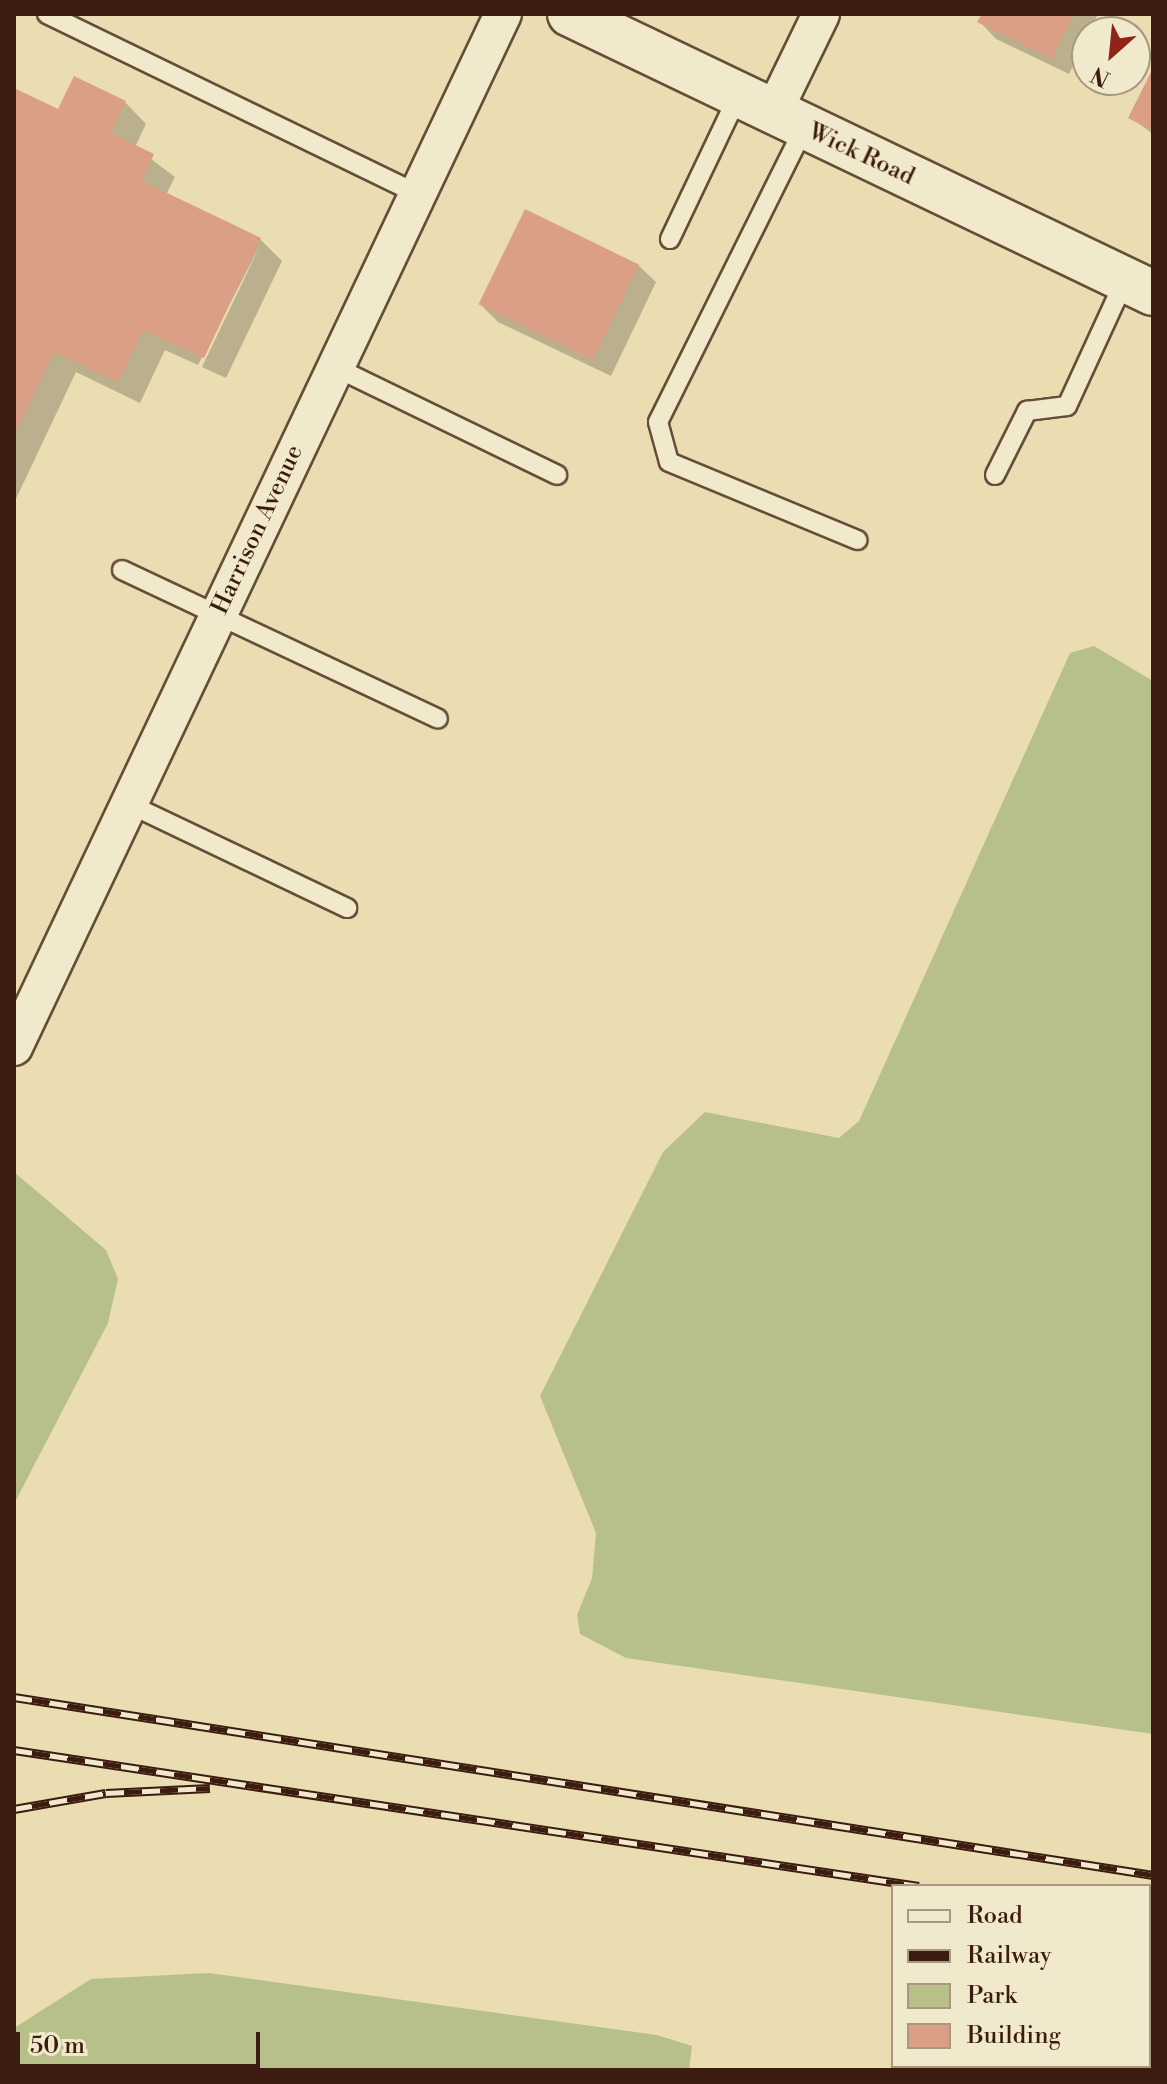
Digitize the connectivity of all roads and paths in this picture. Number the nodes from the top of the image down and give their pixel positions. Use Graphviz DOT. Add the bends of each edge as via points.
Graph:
graph roads {
  1 [pos="47,14"];
  2 [pos="503,14"];
  3 [pos="570,14"];
  4 [pos="821,14"];
  5 [pos="772,113"];
  6 [pos="418,194"];
  7 [pos="670,239"];
  8 [pos="1139,286"];
  9 [pos="335,367"];
  10 [pos="557,475"];
  11 [pos="995,475"];
  12 [pos="857,540"];
  13 [pos="122,570"];
  14 [pos="218,614"];
  15 [pos="438,719"];
  16 [pos="127,803"];
  17 [pos="347,908"];
  18 [pos="14,1047"];
  1 -- 6 [label="lane"];
  2 -- 6 [label="street, Harrison Avenue"];
  3 -- 5 [label="street, Wick Road"];
  4 -- 5 [label="street"];
  5 -- 7 [label="lane"];
  5 -- 8 [label="street, Wick Road"];
  5 -- 12 [label="lane" via="658,422 669,462"];
  6 -- 9 [label="street, Harrison Avenue"];
  8 -- 11 [label="lane" via="1067,406 1027,411"];
  9 -- 10 [label="lane"];
  9 -- 14 [label="street, Harrison Avenue"];
  13 -- 14 [label="lane"];
  14 -- 15 [label="lane"];
  14 -- 16 [label="street, Harrison Avenue"];
  16 -- 17 [label="lane"];
  16 -- 18 [label="street, Harrison Avenue"];
}
